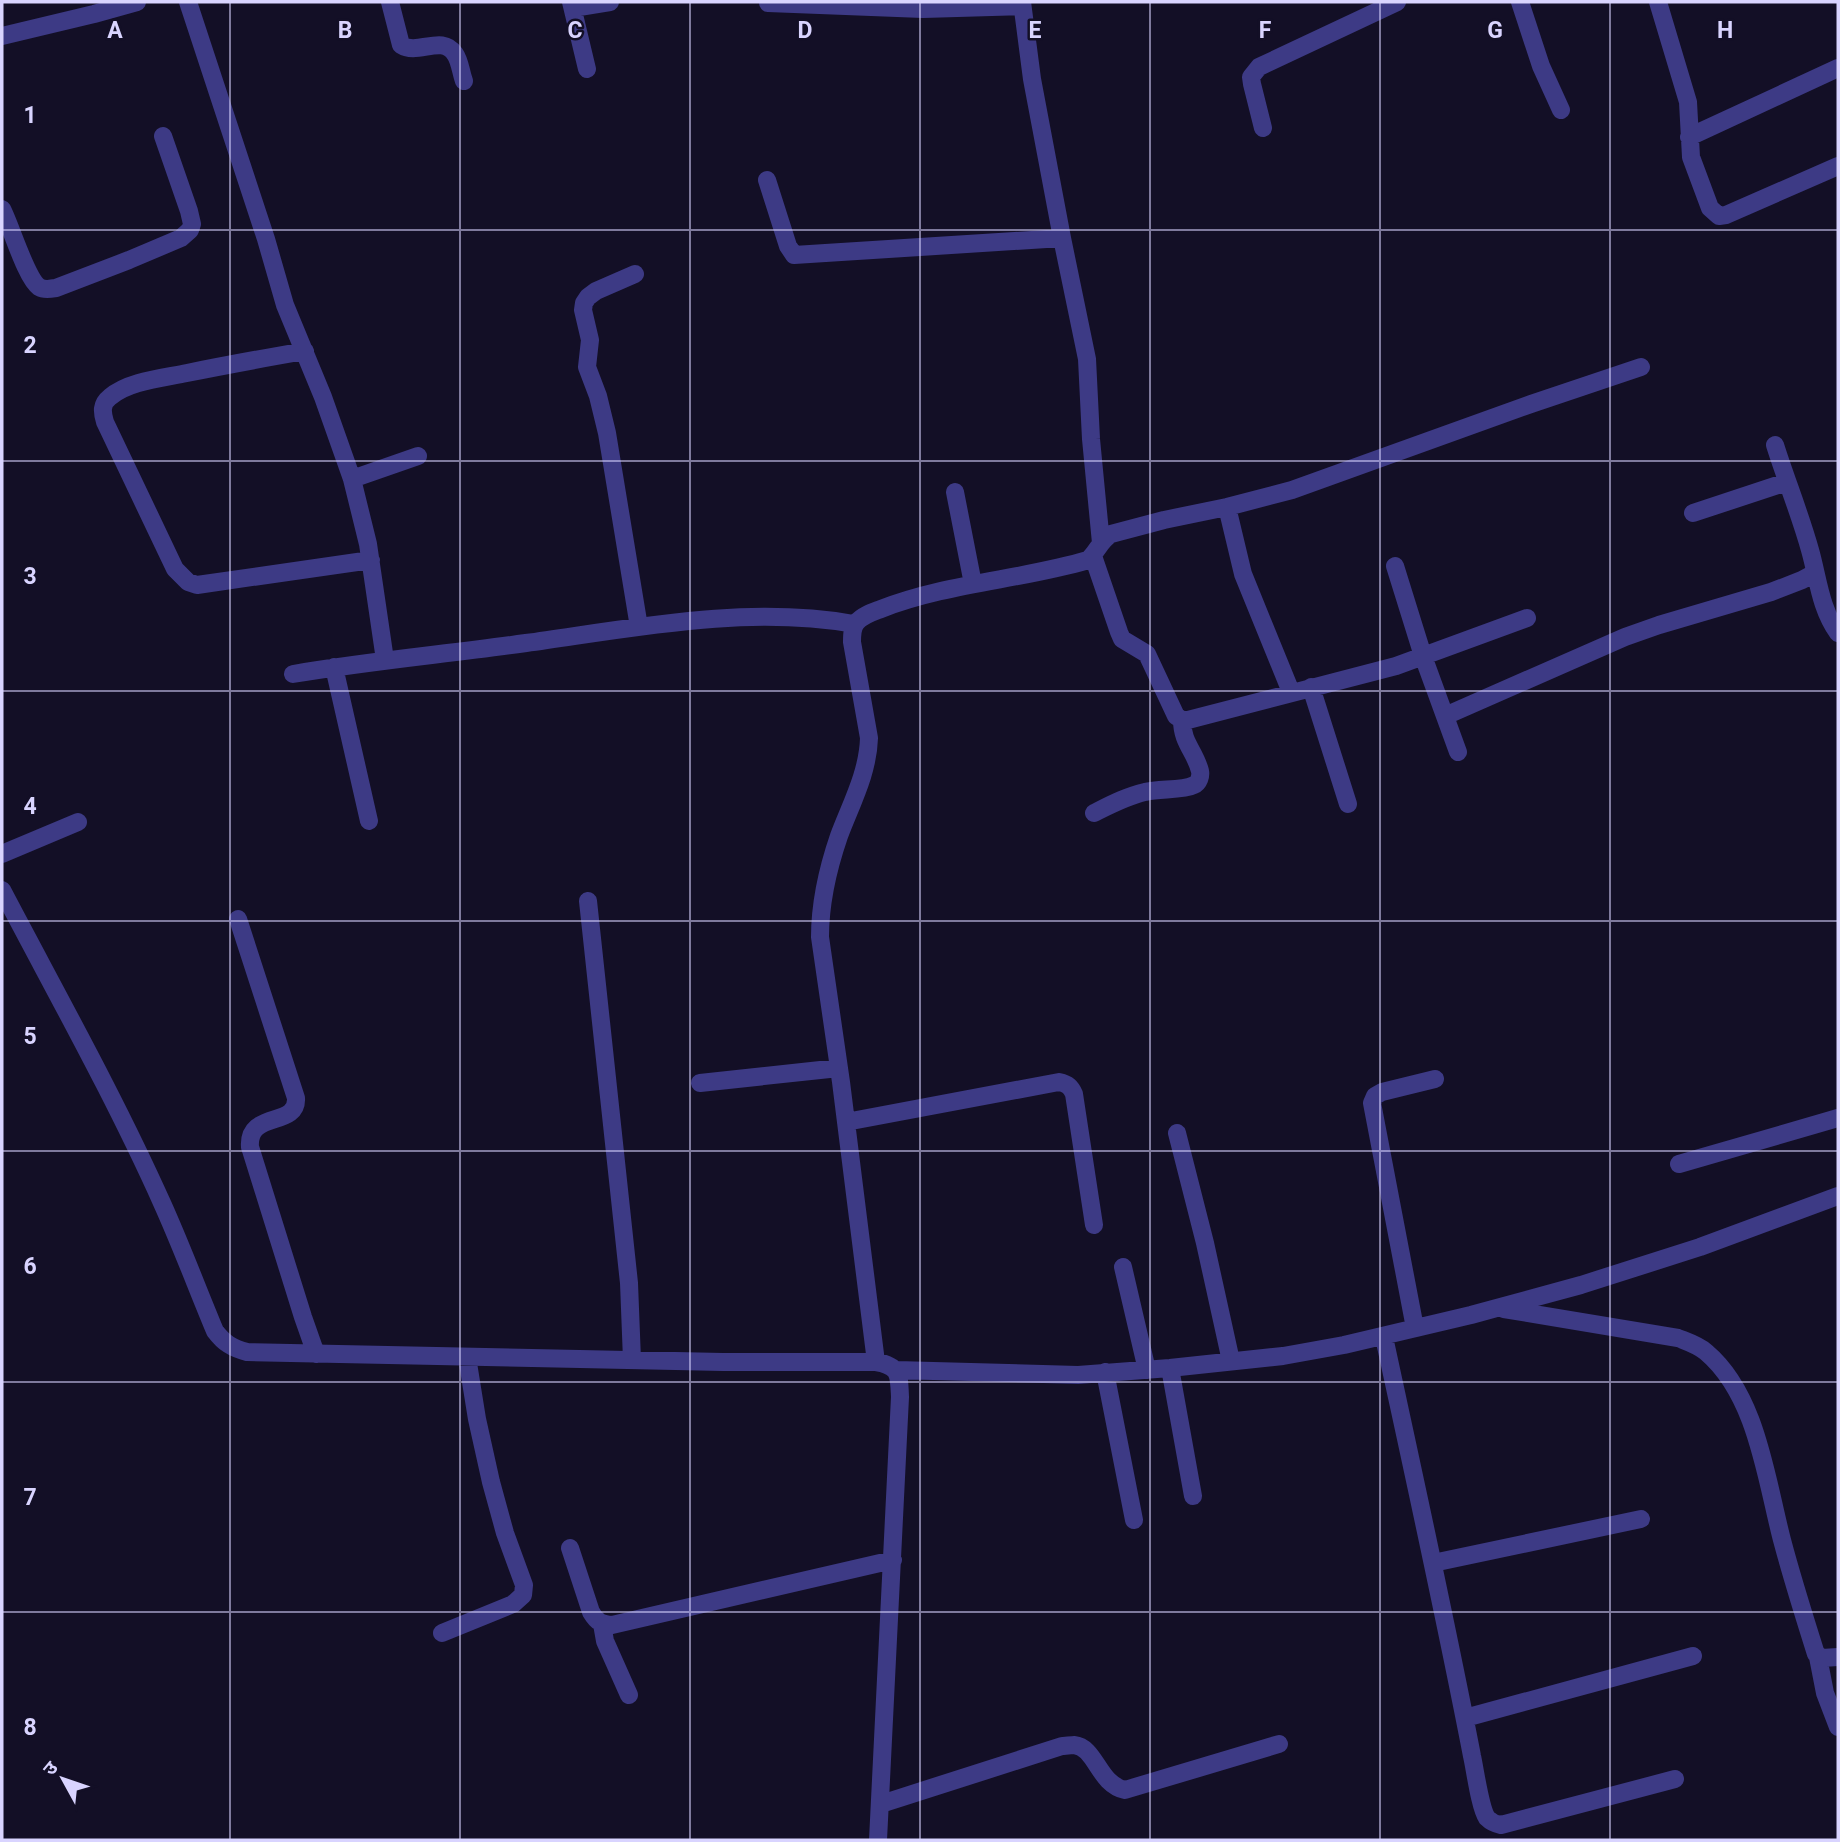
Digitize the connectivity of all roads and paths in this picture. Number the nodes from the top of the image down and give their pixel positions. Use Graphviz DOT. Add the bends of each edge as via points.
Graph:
graph roads {
  1 [pos="137,2"];
  2 [pos="188,2"];
  3 [pos="390,2"];
  4 [pos="610,2"];
  5 [pos="1397,2"];
  6 [pos="1520,2"];
  7 [pos="1658,2"];
  8 [pos="768,3"];
  9 [pos="1022,4"];
  10 [pos="572,5"];
  11 [pos="2,36"];
  12 [pos="1838,68"];
  13 [pos="587,69"];
  14 [pos="464,81"];
  15 [pos="1561,110"];
  16 [pos="1264,128"];
  17 [pos="163,136"];
  18 [pos="1689,137"];
  19 [pos="1838,166"];
  20 [pos="767,180"];
  21 [pos="2,209"];
  22 [pos="1062,237"];
  23 [pos="635,274"];
  24 [pos="305,351"];
  25 [pos="1641,367"];
  26 [pos="1775,445"];
  27 [pos="418,456"];
  28 [pos="352,479"];
  29 [pos="1787,482"];
  30 [pos="955,492"];
  31 [pos="1227,507"];
  32 [pos="1693,513"];
  33 [pos="1097,549"];
  34 [pos="371,560"];
  35 [pos="1395,566"];
  36 [pos="1815,573"];
  37 [pos="973,584"];
  38 [pos="1527,618"];
  39 [pos="855,624"];
  40 [pos="639,627"];
  41 [pos="1838,633"];
  42 [pos="1423,656"];
  43 [pos="385,660"];
  44 [pos="334,667"];
  45 [pos="293,674"];
  46 [pos="1311,687"];
  47 [pos="1291,692"];
  48 [pos="1445,716"];
  49 [pos="1182,720"];
  50 [pos="1458,752"];
  51 [pos="1348,804"];
  52 [pos="1094,813"];
  53 [pos="369,821"];
  54 [pos="78,822"];
  55 [pos="2,854"];
  56 [pos="2,890"];
  57 [pos="588,901"];
  58 [pos="238,919"];
  59 [pos="839,1068"];
  60 [pos="1435,1079"];
  61 [pos="700,1083"];
  62 [pos="1838,1118"];
  63 [pos="846,1122"];
  64 [pos="1177,1133"];
  65 [pos="1679,1164"];
  66 [pos="1838,1196"];
  67 [pos="1094,1225"];
  68 [pos="1123,1267"];
  69 [pos="1498,1308"];
  70 [pos="1415,1328"];
  71 [pos="1384,1337"];
  72 [pos="316,1354"];
  73 [pos="467,1357"];
  74 [pos="632,1360"];
  75 [pos="1231,1361"];
  76 [pos="876,1362"];
  77 [pos="1170,1368"];
  78 [pos="896,1370"];
  79 [pos="1147,1370"];
  80 [pos="1105,1372"];
  81 [pos="1193,1496"];
  82 [pos="1641,1519"];
  83 [pos="1134,1520"];
  84 [pos="570,1548"];
  85 [pos="893,1560"];
  86 [pos="1433,1563"];
  87 [pos="602,1624"];
  88 [pos="442,1633"];
  89 [pos="1693,1656"];
  90 [pos="1818,1657"];
  91 [pos="1838,1657"];
  92 [pos="629,1695"];
  93 [pos="1465,1718"];
  94 [pos="1838,1727"];
  95 [pos="1279,1744"];
  96 [pos="1675,1779"];
  97 [pos="881,1804"];
  98 [pos="878,1840"];
  1 -- 11 [label="street"];
  2 -- 24 [label="street"];
  3 -- 14 [label="street" via="401,45 413,49 448,46 456,55"];
  4 -- 10 [label="street"];
  5 -- 16 [label="street" via="1259,67 1251,77"];
  6 -- 15 [label="street"];
  7 -- 18 [label="street" via="1688,102"];
  8 -- 9 [label="street" via="923,9"];
  9 -- 22 [label="street"];
  10 -- 13 [label="street"];
  12 -- 18 [label="street"];
  17 -- 21 [label="street" via="192,224 181,239 47,289 30,276"];
  18 -- 19 [label="street" via="1704,195 1719,216"];
  20 -- 22 [label="street" via="794,255"];
  22 -- 33 [label="street" via="1087,359"];
  23 -- 40 [label="street" via="596,291 583,310 590,340 587,367 607,433"];
  24 -- 28 [label="street"];
  24 -- 34 [label="street" via="143,382 107,399 102,412 105,422 176,569 188,582 197,585"];
  25 -- 31 [label="street" via="1292,490"];
  26 -- 29 [label="street"];
  27 -- 28 [label="street"];
  28 -- 34 [label="street"];
  29 -- 32 [label="street"];
  29 -- 36 [label="street"];
  30 -- 37 [label="street"];
  31 -- 33 [label="street" via="1111,534"];
  31 -- 47 [label="street" via="1243,574"];
  33 -- 37 [label="street" via="1088,561"];
  33 -- 49 [label="street" via="1122,639 1147,654"];
  34 -- 43 [label="street"];
  35 -- 42 [label="street"];
  36 -- 41 [label="street"];
  36 -- 48 [label="street" via="1771,592 1625,637"];
  37 -- 39 [label="street" via="904,600"];
  38 -- 42 [label="street"];
  39 -- 40 [label="street" via="782,617"];
  39 -- 59 [label="street" via="852,642 869,751 827,878 820,919"];
  40 -- 43 [label="street"];
  42 -- 46 [label="street"];
  42 -- 48 [label="street"];
  43 -- 44 [label="street"];
  44 -- 45 [label="street"];
  44 -- 53 [label="street"];
  46 -- 47 [label="street"];
  46 -- 51 [label="street"];
  47 -- 49 [label="street"];
  48 -- 50 [label="street"];
  49 -- 52 [label="street" via="1183,736 1199,771 1198,782 1145,792"];
  54 -- 55 [label="street"];
  56 -- 72 [label="street" via="125,1125 215,1331 233,1348 247,1352"];
  57 -- 74 [label="street" via="629,1283"];
  58 -- 72 [label="street" via="297,1106 252,1130 250,1147"];
  59 -- 61 [label="street"];
  59 -- 63 [label="street"];
  60 -- 70 [label="street" via="1382,1091 1372,1103"];
  62 -- 65 [label="street"];
  63 -- 67 [label="street" via="1066,1084 1074,1094"];
  63 -- 76 [label="street"];
  64 -- 75 [label="street"];
  66 -- 69 [label="street" via="1700,1247"];
  68 -- 79 [label="street"];
  69 -- 70 [label="street"];
  69 -- 90 [label="street" via="1678,1338 1700,1348 1720,1366 1745,1407 1756,1439"];
  70 -- 71 [label="street"];
  71 -- 75 [label="street"];
  71 -- 86 [label="street"];
  72 -- 73 [label="street"];
  73 -- 74 [label="street"];
  73 -- 88 [label="street" via="491,1482 524,1585 523,1595 513,1604"];
  74 -- 76 [label="street"];
  75 -- 77 [label="street"];
  76 -- 78 [label="street"];
  77 -- 79 [label="street"];
  77 -- 81 [label="street"];
  78 -- 80 [label="street" via="1038,1375"];
  78 -- 85 [label="street" via="900,1397"];
  79 -- 80 [label="street"];
  80 -- 83 [label="street"];
  82 -- 86 [label="street"];
  84 -- 87 [label="street" via="591,1612"];
  85 -- 87 [label="street"];
  85 -- 97 [label="street"];
  86 -- 93 [label="street"];
  87 -- 92 [label="street"];
  89 -- 93 [label="street"];
  90 -- 91 [label="street"];
  90 -- 94 [label="street"];
  93 -- 96 [label="street" via="1484,1812 1494,1823 1501,1825"];
  95 -- 97 [label="street" via="1125,1790 1110,1784 1082,1748 1062,1746"];
  97 -- 98 [label="street"];
}
